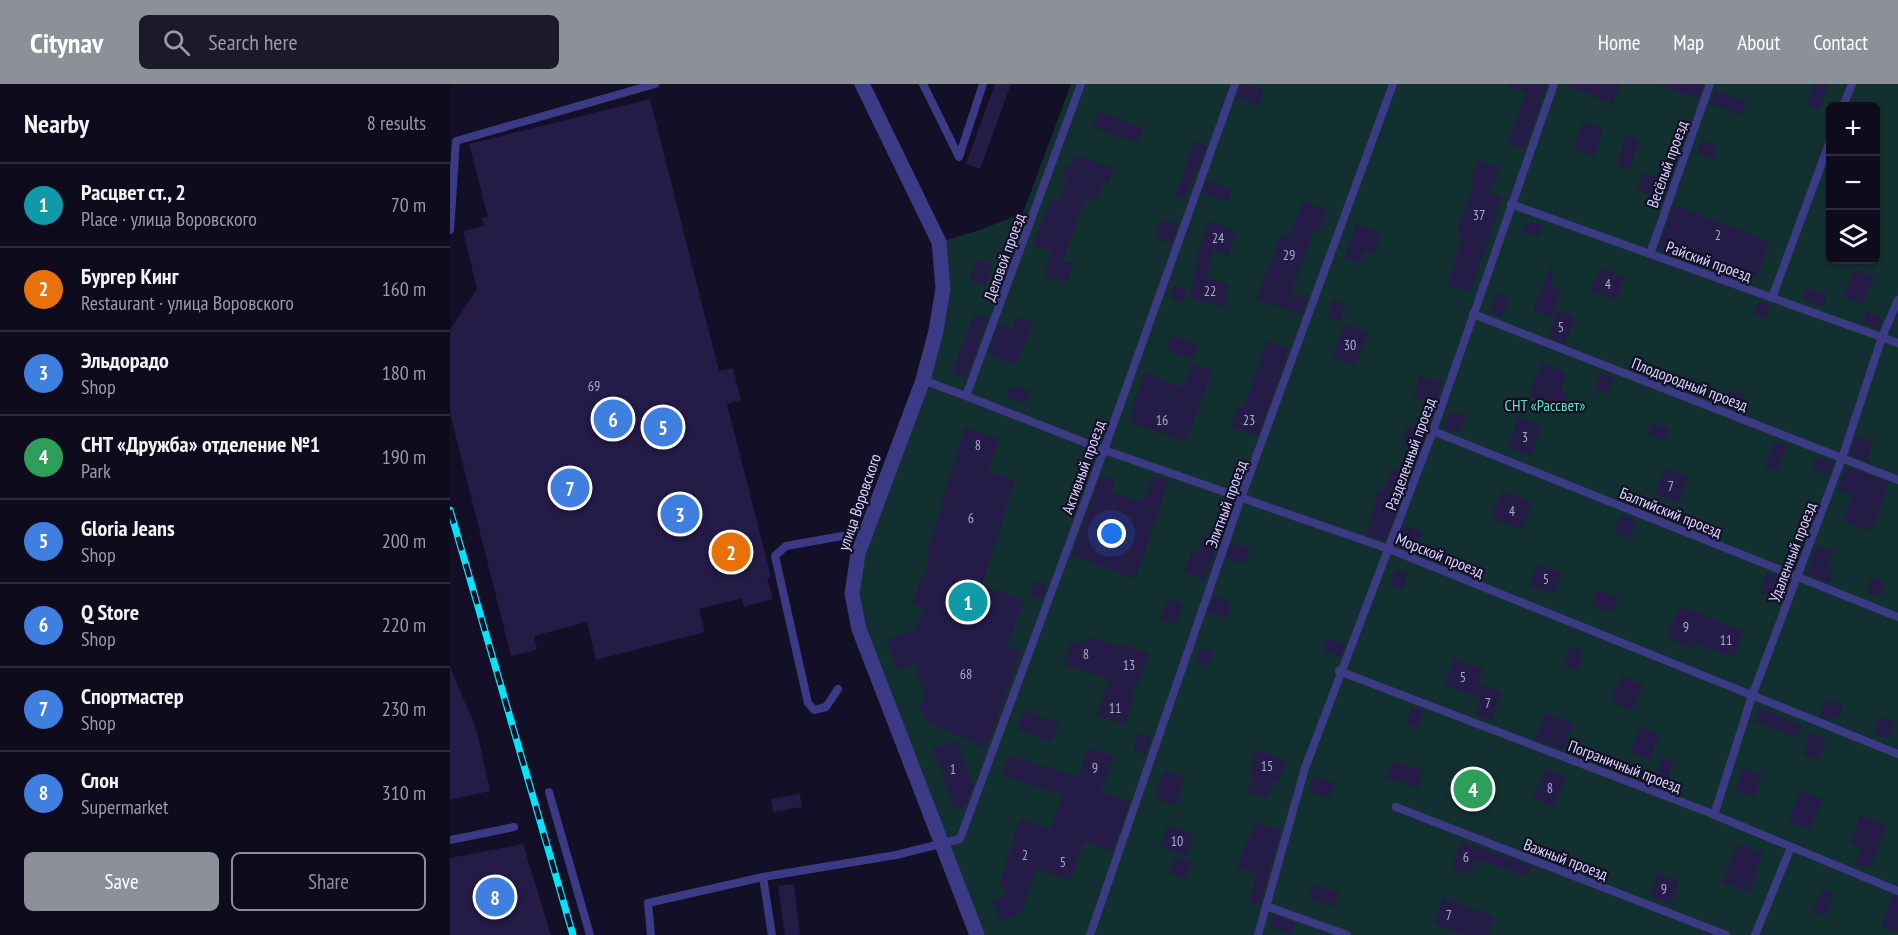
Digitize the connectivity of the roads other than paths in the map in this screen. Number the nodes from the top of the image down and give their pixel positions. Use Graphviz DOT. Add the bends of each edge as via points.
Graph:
graph roads {
  1 [pos="655,84"];
  2 [pos="862,84"];
  3 [pos="923,84"];
  4 [pos="983,84"];
  5 [pos="1081,84"];
  6 [pos="1235,84"];
  7 [pos="1393,84"];
  8 [pos="1554,84"];
  9 [pos="1710,84"];
  10 [pos="1852,84"];
  11 [pos="1845,102"];
  12 [pos="1826,152"];
  13 [pos="1511,204"];
  14 [pos="450,230"];
  15 [pos="1650,254"];
  16 [pos="1772,298"];
  17 [pos="1898,300"];
  18 [pos="1473,314"];
  19 [pos="1882,337"];
  20 [pos="1898,343"];
  21 [pos="923,380"];
  22 [pos="966,396"];
  23 [pos="1433,431"];
  24 [pos="1104,450"];
  25 [pos="1842,458"];
  26 [pos="1898,480"];
  27 [pos="1241,498"];
  28 [pos="842,536"];
  29 [pos="1389,549"];
  30 [pos="1796,577"];
  31 [pos="1898,617"];
  32 [pos="1339,671"];
  33 [pos="838,689"];
  34 [pos="1752,696"];
  35 [pos="1898,754"];
  36 [pos="549,792"];
  37 [pos="1396,807"];
  38 [pos="1714,814"];
  39 [pos="514,827"];
  40 [pos="450,840"];
  41 [pos="941,844"];
  42 [pos="1791,847"];
  43 [pos="763,877"];
  44 [pos="1898,891"];
  45 [pos="1266,906"];
  46 [pos="590,935"];
  47 [pos="651,935"];
  48 [pos="772,935"];
  49 [pos="977,935"];
  50 [pos="1090,935"];
  51 [pos="1258,935"];
  52 [pos="1347,935"];
  53 [pos="1726,935"];
  54 [pos="1755,935"];
  1 -- 14 [label="lane" via="456,141"];
  2 -- 21 [label="street, улица Воровского" via="939,242 943,288"];
  3 -- 4 [label="lane" via="959,157"];
  5 -- 22 [label="lane, Деловой проезд"];
  6 -- 24 [label="lane, Активный проезд"];
  7 -- 27 [label="lane, Элитный проезд"];
  8 -- 13 [label="lane, Разделенный проезд"];
  9 -- 15 [label="lane, Весёлый проезд"];
  10 -- 11 [label="lane"];
  12 -- 16 [label="lane"];
  13 -- 15 [label="lane, Райский проезд"];
  13 -- 18 [label="lane, Разделенный проезд"];
  15 -- 16 [label="lane, Райский проезд"];
  16 -- 19 [label="lane, Райский проезд"];
  17 -- 19 [label="lane, Удаленный проезд"];
  18 -- 23 [label="lane, Разделенный проезд"];
  18 -- 25 [label="lane, Плодородный проезд"];
  19 -- 20 [label="lane, Райский проезд"];
  19 -- 25 [label="lane, Удаленный проезд"];
  21 -- 22 [label="lane"];
  21 -- 41 [label="street, улица Воровского" via="863,539 852,594 859,628"];
  22 -- 24 [label="lane, Морской проезд"];
  23 -- 29 [label="lane, Разделенный проезд"];
  23 -- 30 [label="lane, Балтийский проезд"];
  24 -- 27 [label="lane, Морской проезд"];
  24 -- 41 [label="lane, Активный проезд" via="960,839"];
  25 -- 26 [label="lane, Плодородный проезд"];
  25 -- 30 [label="lane, Удаленный проезд"];
  27 -- 29 [label="lane, Морской проезд"];
  27 -- 50 [label="lane, Элитный проезд"];
  28 -- 33 [label="lane" via="786,546 775,556 808,703 814,710 826,706"];
  29 -- 32 [label="lane, Разделенный проезд"];
  29 -- 34 [label="lane, Морской проезд"];
  30 -- 31 [label="lane, Балтийский проезд"];
  30 -- 34 [label="lane, Удаленный проезд"];
  32 -- 38 [label="lane, Пограничный проезд"];
  32 -- 45 [label="lane, Разделенный проезд" via="1305,768"];
  34 -- 35 [label="lane, Морской проезд"];
  34 -- 38 [label="lane, Удаленный проезд"];
  36 -- 46 [label="lane"];
  37 -- 53 [label="lane, Важный проезд"];
  38 -- 42 [label="lane, Пограничный проезд"];
  39 -- 40 [label="lane"];
  41 -- 43 [label="lane"];
  41 -- 49 [label="street, улица Воровского"];
  42 -- 44 [label="lane, Пограничный проезд"];
  42 -- 54 [label="lane"];
  43 -- 47 [label="lane" via="648,903"];
  43 -- 48 [label="lane"];
  45 -- 51 [label="lane, Разделенный проезд"];
  45 -- 52 [label="lane"];
}
